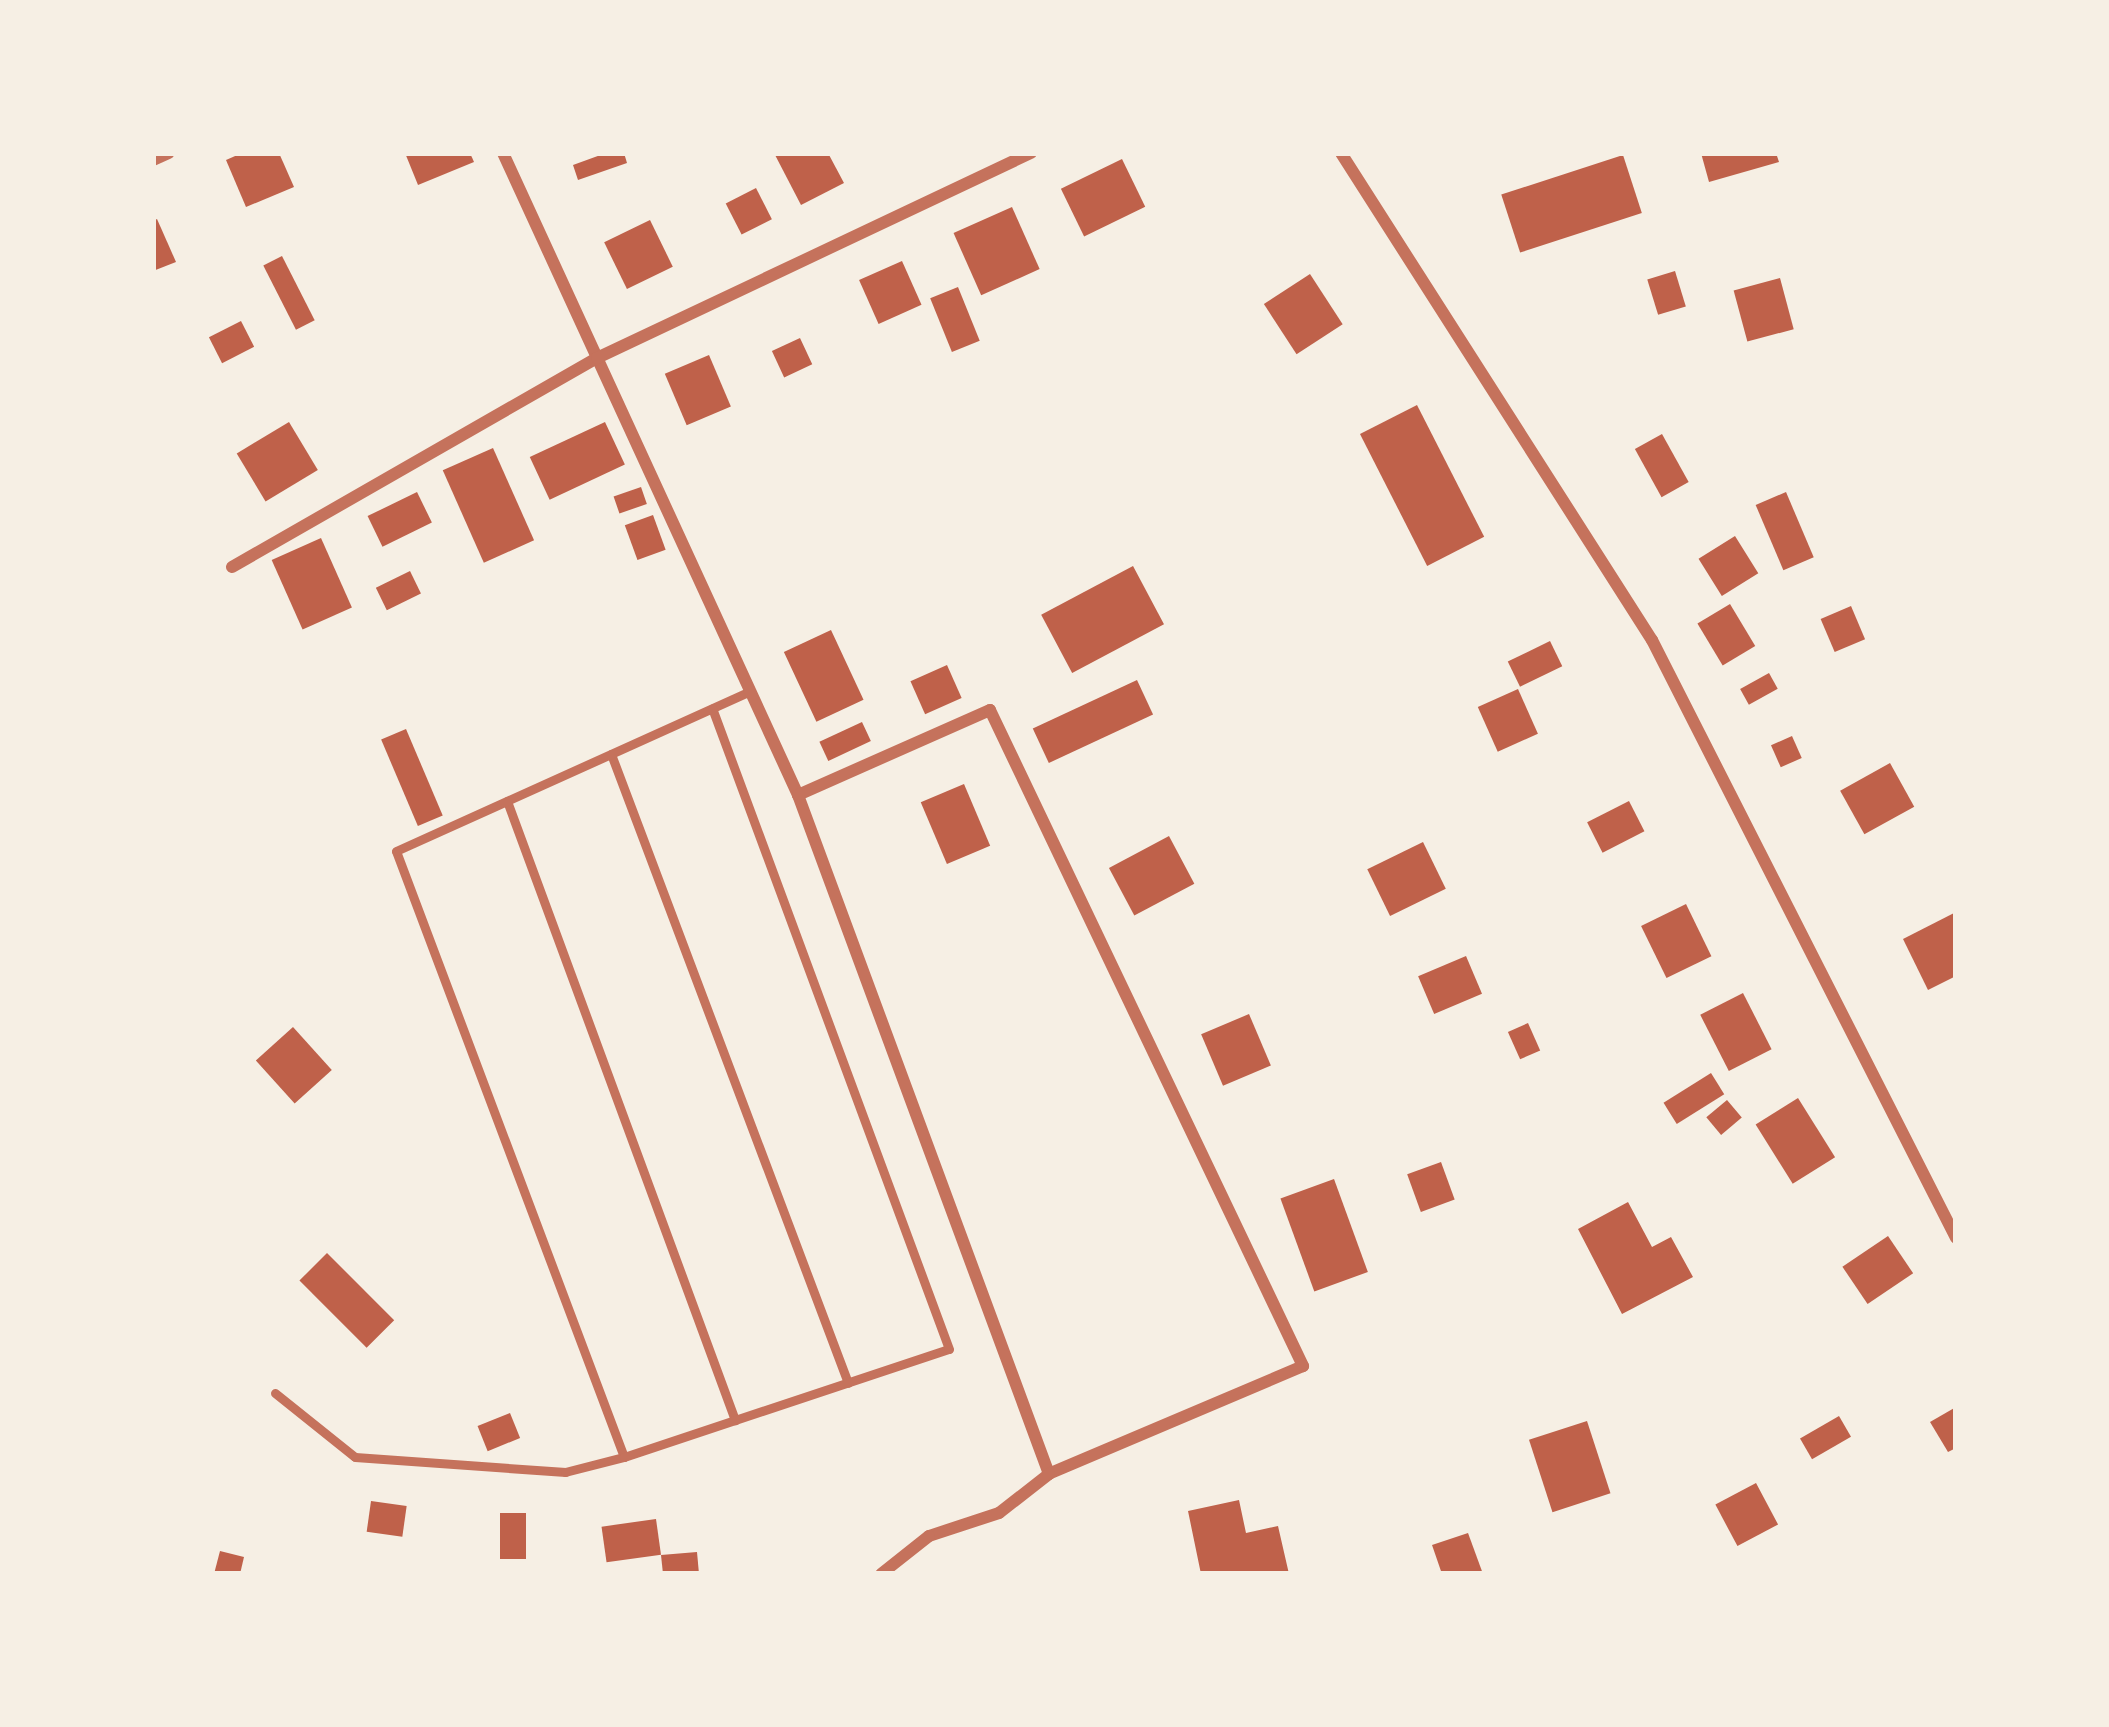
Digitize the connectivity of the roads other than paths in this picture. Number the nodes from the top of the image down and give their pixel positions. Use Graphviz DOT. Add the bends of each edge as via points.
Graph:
graph roads {
  1 [pos="169,153"];
  2 [pos="502,153"];
  3 [pos="1031,153"];
  4 [pos="1341,153"];
  5 [pos="153,160"];
  6 [pos="598,358"];
  7 [pos="232,567"];
  8 [pos="751,691"];
  9 [pos="712,708"];
  10 [pos="611,754"];
  11 [pos="799,795"];
  12 [pos="507,801"];
  13 [pos="1956,1238"];
  14 [pos="848,1383"];
  15 [pos="275,1393"];
  16 [pos="735,1420"];
  17 [pos="624,1457"];
  18 [pos="1049,1474"];
  19 [pos="880,1574"];
  1 -- 5 [label="street"];
  2 -- 6 [label="street"];
  3 -- 6 [label="street"];
  4 -- 13 [label="street" via="1652,640"];
  6 -- 7 [label="street"];
  6 -- 8 [label="street"];
  8 -- 9 [label="lane"];
  8 -- 11 [label="street"];
  9 -- 10 [label="lane"];
  9 -- 14 [label="lane" via="949,1349"];
  10 -- 12 [label="lane"];
  10 -- 14 [label="lane"];
  11 -- 18 [label="street"];
  11 -- 18 [label="street" via="990,710 1303,1366"];
  12 -- 16 [label="lane"];
  12 -- 17 [label="lane" via="396,851"];
  14 -- 16 [label="lane"];
  15 -- 17 [label="lane" via="355,1457 565,1472"];
  16 -- 17 [label="lane"];
  18 -- 19 [label="street" via="999,1513 928,1536"];
}
